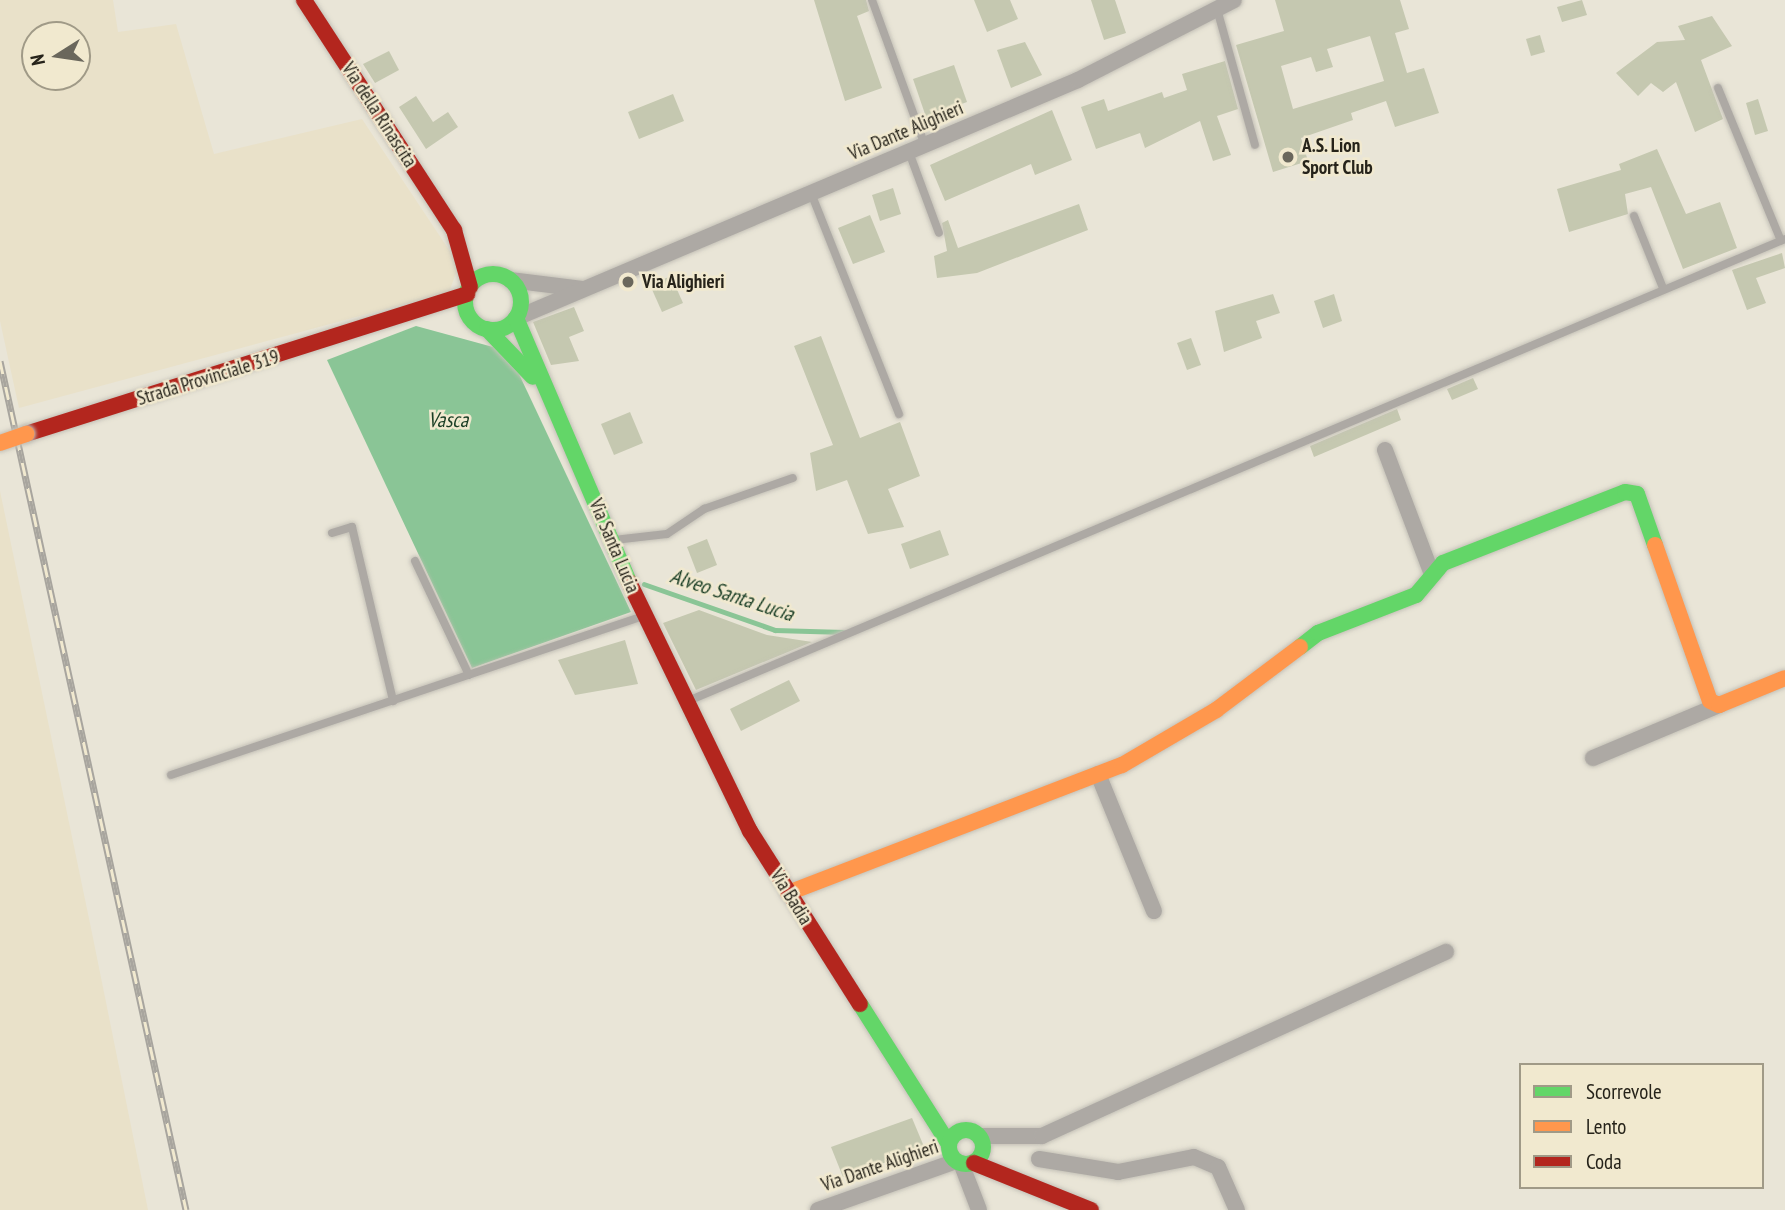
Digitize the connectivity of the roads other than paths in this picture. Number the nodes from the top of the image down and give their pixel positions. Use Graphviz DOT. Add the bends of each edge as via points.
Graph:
graph roads {
  1 [pos="304,0"];
  2 [pos="872,0"];
  3 [pos="1234,0"];
  4 [pos="1217,9"];
  5 [pos="1718,88"];
  6 [pos="1255,145"];
  7 [pos="925,146"];
  8 [pos="909,152"];
  9 [pos="811,193"];
  10 [pos="1634,216"];
  11 [pos="454,230"];
  12 [pos="939,233"];
  13 [pos="1783,240"];
  14 [pos="507,278"];
  15 [pos="1663,288"];
  16 [pos="588,289"];
  17 [pos="468,291"];
  18 [pos="416,314"];
  19 [pos="516,318"];
  20 [pos="480,326"];
  21 [pos="544,390"];
  22 [pos="899,414"];
  23 [pos="0,443"];
  24 [pos="1385,450"];
  25 [pos="793,478"];
  26 [pos="332,533"];
  27 [pos="611,541"];
  28 [pos="415,561"];
  29 [pos="1431,572"];
  30 [pos="644,616"];
  31 [pos="469,675"];
  32 [pos="1785,678"];
  33 [pos="393,701"];
  34 [pos="685,702"];
  35 [pos="1718,705"];
  36 [pos="1593,758"];
  37 [pos="1098,774"];
  38 [pos="171,775"];
  39 [pos="788,893"];
  40 [pos="1154,911"];
  41 [pos="1446,952"];
  42 [pos="908,1086"];
  43 [pos="965,1129"];
  44 [pos="1042,1136"];
  45 [pos="949,1144"];
  46 [pos="971,1155"];
  47 [pos="1039,1159"];
  48 [pos="1028,1186"];
  49 [pos="818,1210"];
  50 [pos="979,1210"];
  51 [pos="1091,1210"];
  52 [pos="1237,1210"];
  1 -- 11 [label="main road, Via della Rinascita"];
  2 -- 7 [label="lane"];
  3 -- 4 [label="street, Via Dante Alighieri"];
  4 -- 6 [label="lane"];
  4 -- 7 [label="street, Via Dante Alighieri" via="1112,65"];
  5 -- 13 [label="lane"];
  7 -- 8 [label="street, Via Dante Alighieri"];
  8 -- 9 [label="street, Via Dante Alighieri"];
  8 -- 12 [label="lane"];
  9 -- 16 [label="street, Via Dante Alighieri"];
  9 -- 22 [label="lane"];
  10 -- 15 [label="lane"];
  11 -- 14 [label="main road, Via della Rinascita"];
  11 -- 17 [label="main road, Via della Rinascita"];
  13 -- 15 [label="lane"];
  14 -- 16 [label="street, Via Dante Alighieri"];
  14 -- 17 [label="main road" via="488,275"];
  14 -- 19 [label="main road" via="520,297"];
  15 -- 34 [label="lane"];
  16 -- 19 [label="street, Via Dante Alighieri"];
  17 -- 18 [label="main road, Strada Provinciale 319"];
  17 -- 20 [label="main road"];
  18 -- 20 [label="main road"];
  18 -- 23 [label="main road, Strada Provinciale 319, bridge"];
  19 -- 20 [label="main road"];
  19 -- 21 [label="main road, Via Santa Lucia"];
  20 -- 21 [label="main road, Via Santa Lucia"];
  21 -- 27 [label="main road, Via Santa Lucia"];
  24 -- 29 [label="street"];
  25 -- 27 [label="lane" via="704,509 667,534"];
  26 -- 33 [label="lane" via="352,527"];
  27 -- 30 [label="main road, Via Santa Lucia"];
  28 -- 31 [label="lane"];
  29 -- 35 [label="main road" via="1625,492 1637,494 1710,701"];
  29 -- 37 [label="main road" via="1416,594 1318,634 1216,710"];
  30 -- 31 [label="lane"];
  30 -- 34 [label="main road, Via Santa Lucia"];
  31 -- 33 [label="lane"];
  32 -- 35 [label="main road"];
  33 -- 38 [label="lane"];
  34 -- 39 [label="main road, Via Badia"];
  35 -- 36 [label="street"];
  37 -- 39 [label="main road"];
  37 -- 40 [label="street"];
  39 -- 42 [label="main road, Via Badia"];
  41 -- 44 [label="street"];
  42 -- 43 [label="main road, Via Badia"];
  42 -- 45 [label="main road, Via Badia"];
  43 -- 45 [label="main road"];
  43 -- 46 [label="main road, Via Badia"];
  44 -- 46 [label="street, Via Dante Alighieri"];
  44 -- 47 [label="street"];
  45 -- 46 [label="main road, Via Badia"];
  46 -- 48 [label="main road"];
  46 -- 49 [label="street, Via Dante Alighieri"];
  46 -- 50 [label="street"];
  47 -- 48 [label="street"];
  47 -- 52 [label="street" via="1118,1172 1194,1157 1218,1167"];
  48 -- 51 [label="main road"];
}
